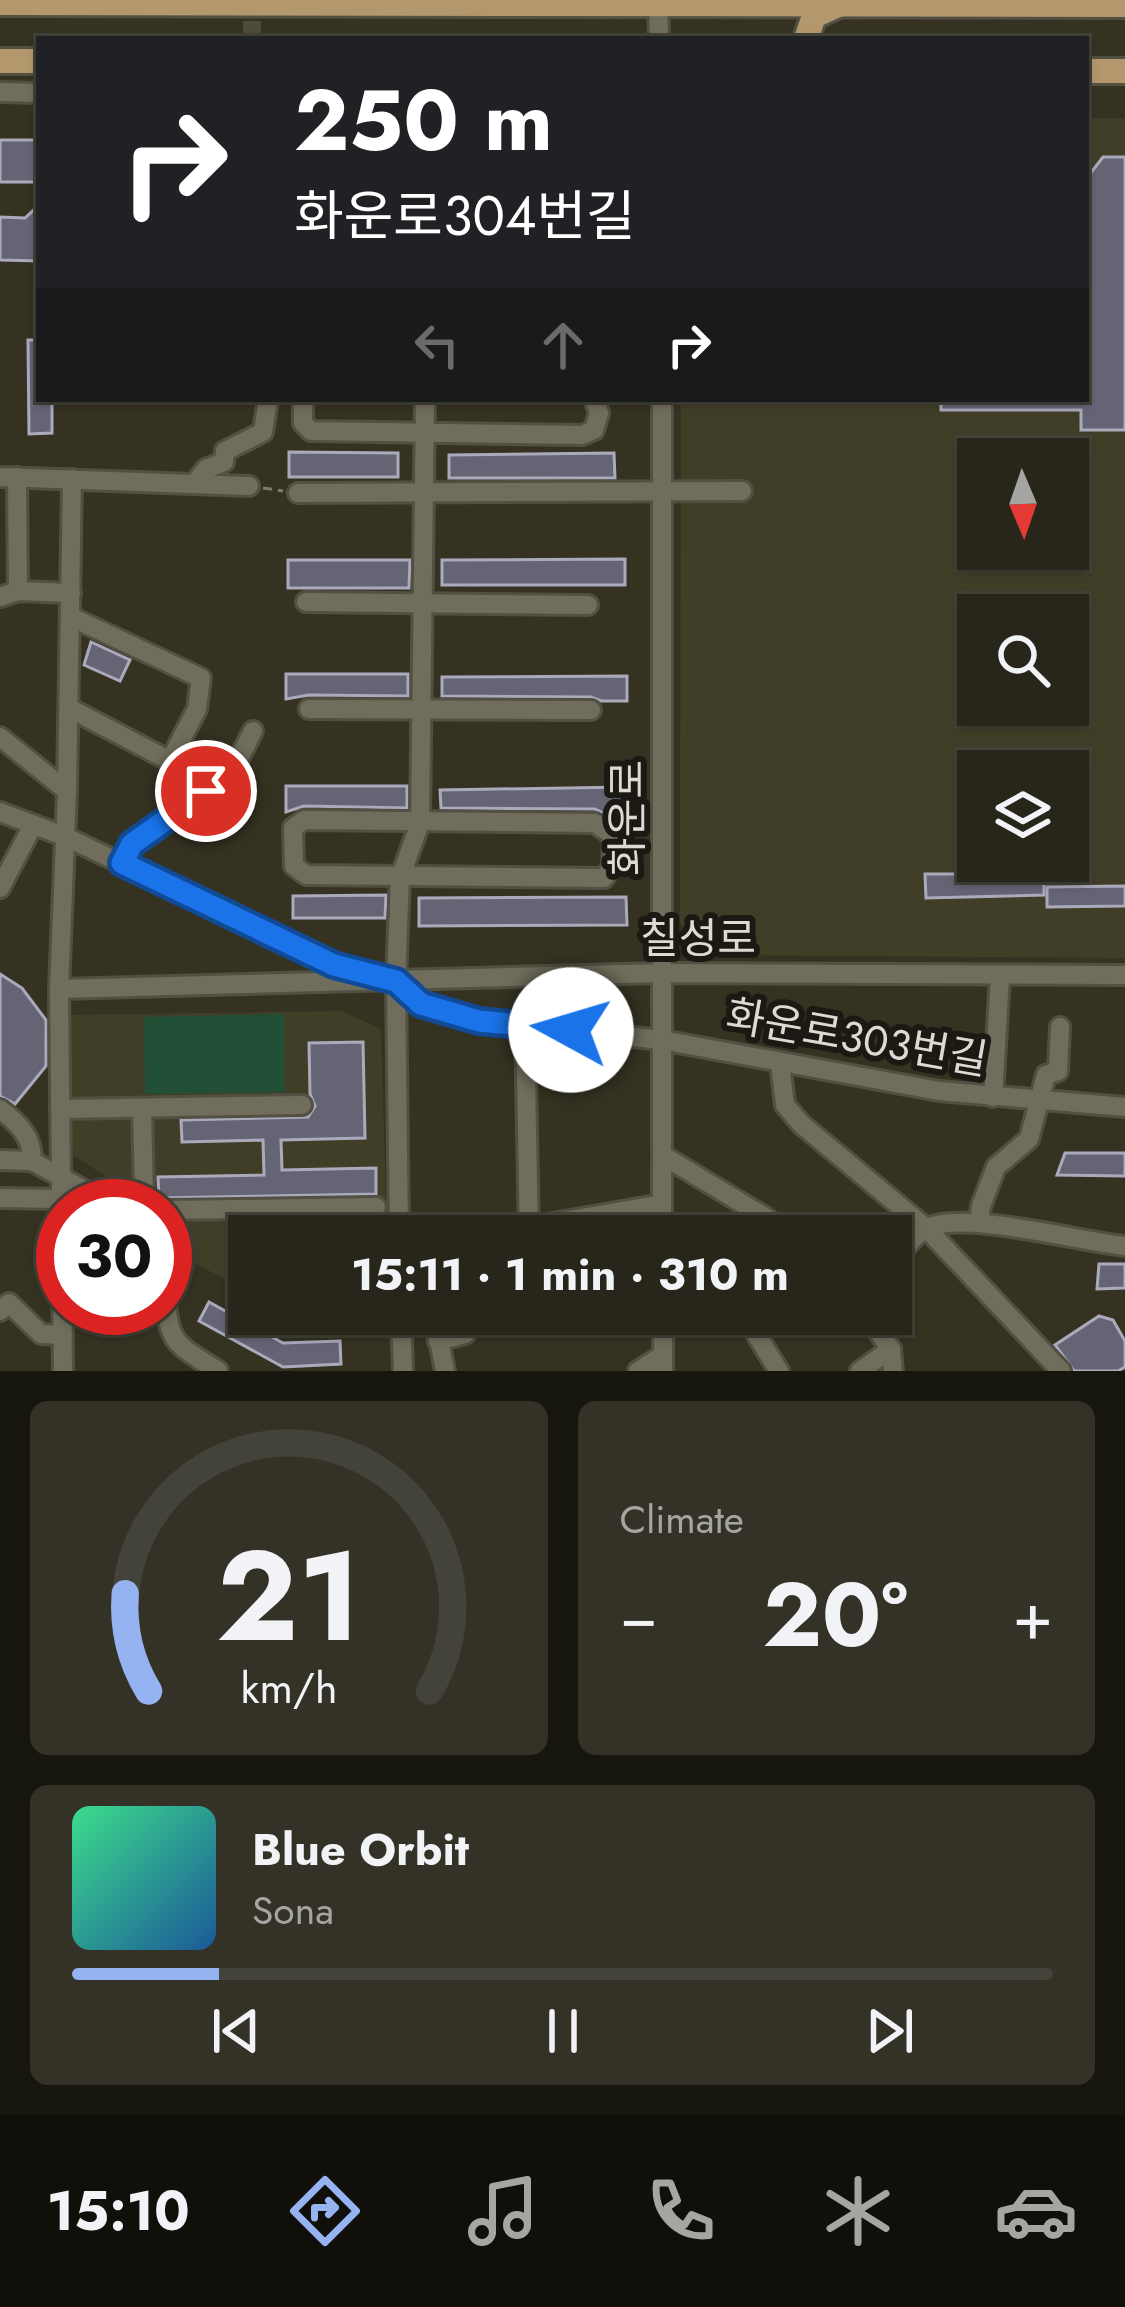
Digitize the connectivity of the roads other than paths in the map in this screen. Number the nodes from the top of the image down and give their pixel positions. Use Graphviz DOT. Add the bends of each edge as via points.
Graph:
graph roads {
  1 [pos="507,2"];
  2 [pos="658,2"];
  3 [pos="910,2"];
  4 [pos="0,3"];
  5 [pos="840,4"];
  6 [pos="1125,5"];
  7 [pos="659,36"];
  8 [pos="807,36"];
  9 [pos="0,61"];
  10 [pos="36,62"];
  11 [pos="1089,71"];
  12 [pos="1125,71"];
  13 [pos="0,92"];
  14 [pos="36,92"];
  15 [pos="268,402"];
  16 [pos="303,402"];
  17 [pos="425,402"];
  18 [pos="595,402"];
  19 [pos="662,402"];
  20 [pos="425,434"];
  21 [pos="9,477"];
  22 [pos="73,479"];
  23 [pos="195,483"];
  24 [pos="249,486"];
  25 [pos="742,491"];
  26 [pos="298,493"];
  27 [pos="662,493"];
  28 [pos="424,494"];
  29 [pos="71,593"];
  30 [pos="9,594"];
  31 [pos="306,602"];
  32 [pos="421,604"];
  33 [pos="588,605"];
  34 [pos="70,617"];
  35 [pos="69,708"];
  36 [pos="423,709"];
  37 [pos="309,710"];
  38 [pos="591,710"];
  39 [pos="253,731"];
  40 [pos="0,737"];
  41 [pos="170,761"];
  42 [pos="67,791"];
  43 [pos="206,791"];
  44 [pos="0,812"];
  45 [pos="420,823"];
  46 [pos="34,825"];
  47 [pos="66,837"];
  48 [pos="122,863"];
  49 [pos="400,878"];
  50 [pos="0,888"];
  51 [pos="662,973"];
  52 [pos="1125,975"];
  53 [pos="1000,976"];
  54 [pos="396,981"];
  55 [pos="59,989"];
  56 [pos="525,1025"];
  57 [pos="1060,1027"];
  58 [pos="662,1040"];
  59 [pos="780,1063"];
  60 [pos="993,1097"];
  61 [pos="1040,1101"];
  62 [pos="302,1105"];
  63 [pos="1125,1107"];
  64 [pos="0,1108"];
  65 [pos="142,1108"];
  66 [pos="60,1109"];
  67 [pos="662,1155"];
  68 [pos="0,1160"];
  69 [pos="32,1161"];
  70 [pos="61,1176"];
  71 [pos="66,1179"];
  72 [pos="146,1179"];
  73 [pos="0,1198"];
  74 [pos="36,1199"];
  75 [pos="662,1204"];
  76 [pos="376,1207"];
  77 [pos="192,1210"];
  78 [pos="399,1215"];
  79 [pos="530,1215"];
  80 [pos="608,1215"];
  81 [pos="662,1215"];
  82 [pos="762,1215"];
  83 [pos="979,1223"];
  84 [pos="926,1228"];
  85 [pos="912,1242"];
  86 [pos="1125,1246"];
  87 [pos="0,1311"];
  88 [pos="36,1329"];
  89 [pos="63,1335"];
  90 [pos="171,1335"];
  91 [pos="402,1335"];
  92 [pos="437,1335"];
  93 [pos="461,1335"];
  94 [pos="757,1335"];
  95 [pos="881,1335"];
  96 [pos="438,1341"];
  97 [pos="891,1349"];
  98 [pos="663,1363"];
  99 [pos="63,1371"];
  100 [pos="218,1371"];
  101 [pos="403,1371"];
  102 [pos="445,1371"];
  103 [pos="638,1371"];
  104 [pos="779,1371"];
  105 [pos="860,1371"];
  106 [pos="893,1371"];
  107 [pos="1061,1371"];
  1 -- 2 [label="main road"];
  1 -- 4 [label="main road"];
  2 -- 5 [label="main road"];
  2 -- 7 [label="street"];
  3 -- 5 [label="main road"];
  3 -- 6 [label="main road"];
  5 -- 8 [label="main road" via="814,16"];
  9 -- 10 [label="main road"];
  11 -- 12 [label="main road"];
  13 -- 14 [label="street"];
  15 -- 23 [label="street" via="263,432 225,451 224,461"];
  16 -- 20 [label="street" via="311,431"];
  17 -- 20 [label="street"];
  18 -- 20 [label="street" via="594,430 582,435"];
  19 -- 27 [label="street, 화운로"];
  20 -- 28 [label="street"];
  21 -- 22 [label="street"];
  21 -- 30 [label="street"];
  22 -- 23 [label="street"];
  22 -- 29 [label="street"];
  23 -- 24 [label="street"];
  25 -- 27 [label="street"];
  26 -- 28 [label="street"];
  27 -- 28 [label="street"];
  27 -- 51 [label="street, 화운로"];
  28 -- 32 [label="street"];
  29 -- 30 [label="street"];
  29 -- 34 [label="street"];
  31 -- 32 [label="street"];
  32 -- 33 [label="street"];
  32 -- 36 [label="street"];
  34 -- 35 [label="street"];
  34 -- 41 [label="street" via="201,678 197,709"];
  35 -- 41 [label="street"];
  35 -- 42 [label="street"];
  36 -- 37 [label="street"];
  36 -- 38 [label="street"];
  36 -- 45 [label="street"];
  39 -- 43 [label="street" via="229,778"];
  40 -- 42 [label="street"];
  41 -- 43 [label="street"];
  42 -- 47 [label="street"];
  43 -- 48 [label="street" via="132,844"];
  44 -- 46 [label="street"];
  45 -- 49 [label="street"];
  45 -- 49 [label="street" via="304,820 293,828 294,866 306,875"];
  45 -- 49 [label="street" via="595,823 613,836 612,867 604,878"];
  46 -- 47 [label="street"];
  46 -- 50 [label="street"];
  47 -- 48 [label="street"];
  47 -- 55 [label="street"];
  48 -- 54 [label="street" via="334,965"];
  49 -- 54 [label="street"];
  51 -- 53 [label="street, 칠성로"];
  51 -- 54 [label="street, 칠성로"];
  51 -- 58 [label="street, 화운로"];
  52 -- 53 [label="street, 칠성로"];
  53 -- 60 [label="street"];
  54 -- 55 [label="street, 칠성로"];
  54 -- 56 [label="street, 화운로303번길" via="421,1004"];
  54 -- 78 [label="street"];
  55 -- 66 [label="street"];
  56 -- 58 [label="street, 화운로303번길"];
  56 -- 79 [label="street"];
  57 -- 61 [label="street, 화운로303번길" via="1058,1071 1046,1075"];
  58 -- 59 [label="street, 화운로303번길"];
  58 -- 67 [label="street, 화운로"];
  59 -- 60 [label="street, 화운로303번길"];
  59 -- 84 [label="street" via="785,1105 801,1124"];
  60 -- 61 [label="street, 화운로303번길"];
  61 -- 63 [label="street, 화운로303번길"];
  61 -- 83 [label="street, 화운로303번길" via="1029,1139 996,1167"];
  62 -- 65 [label="street"];
  64 -- 69 [label="street" via="22,1128"];
  65 -- 66 [label="street"];
  65 -- 72 [label="street"];
  66 -- 70 [label="street"];
  67 -- 75 [label="street, 화운로"];
  67 -- 82 [label="street"];
  68 -- 69 [label="street"];
  69 -- 70 [label="street"];
  70 -- 71 [label="street"];
  73 -- 74 [label="street"];
  75 -- 80 [label="street"];
  75 -- 81 [label="street, 화운로"];
  76 -- 77 [label="street"];
  83 -- 84 [label="street"];
  83 -- 86 [label="street"];
  84 -- 85 [label="street"];
  84 -- 107 [label="street"];
  87 -- 88 [label="street" via="9,1303"];
  89 -- 99 [label="street"];
  90 -- 100 [label="street"];
  91 -- 101 [label="street"];
  92 -- 96 [label="street"];
  93 -- 96 [label="street"];
  94 -- 104 [label="street"];
  95 -- 97 [label="street"];
  96 -- 102 [label="street"];
  97 -- 105 [label="street"];
  97 -- 106 [label="street"];
  98 -- 103 [label="street"];
}
